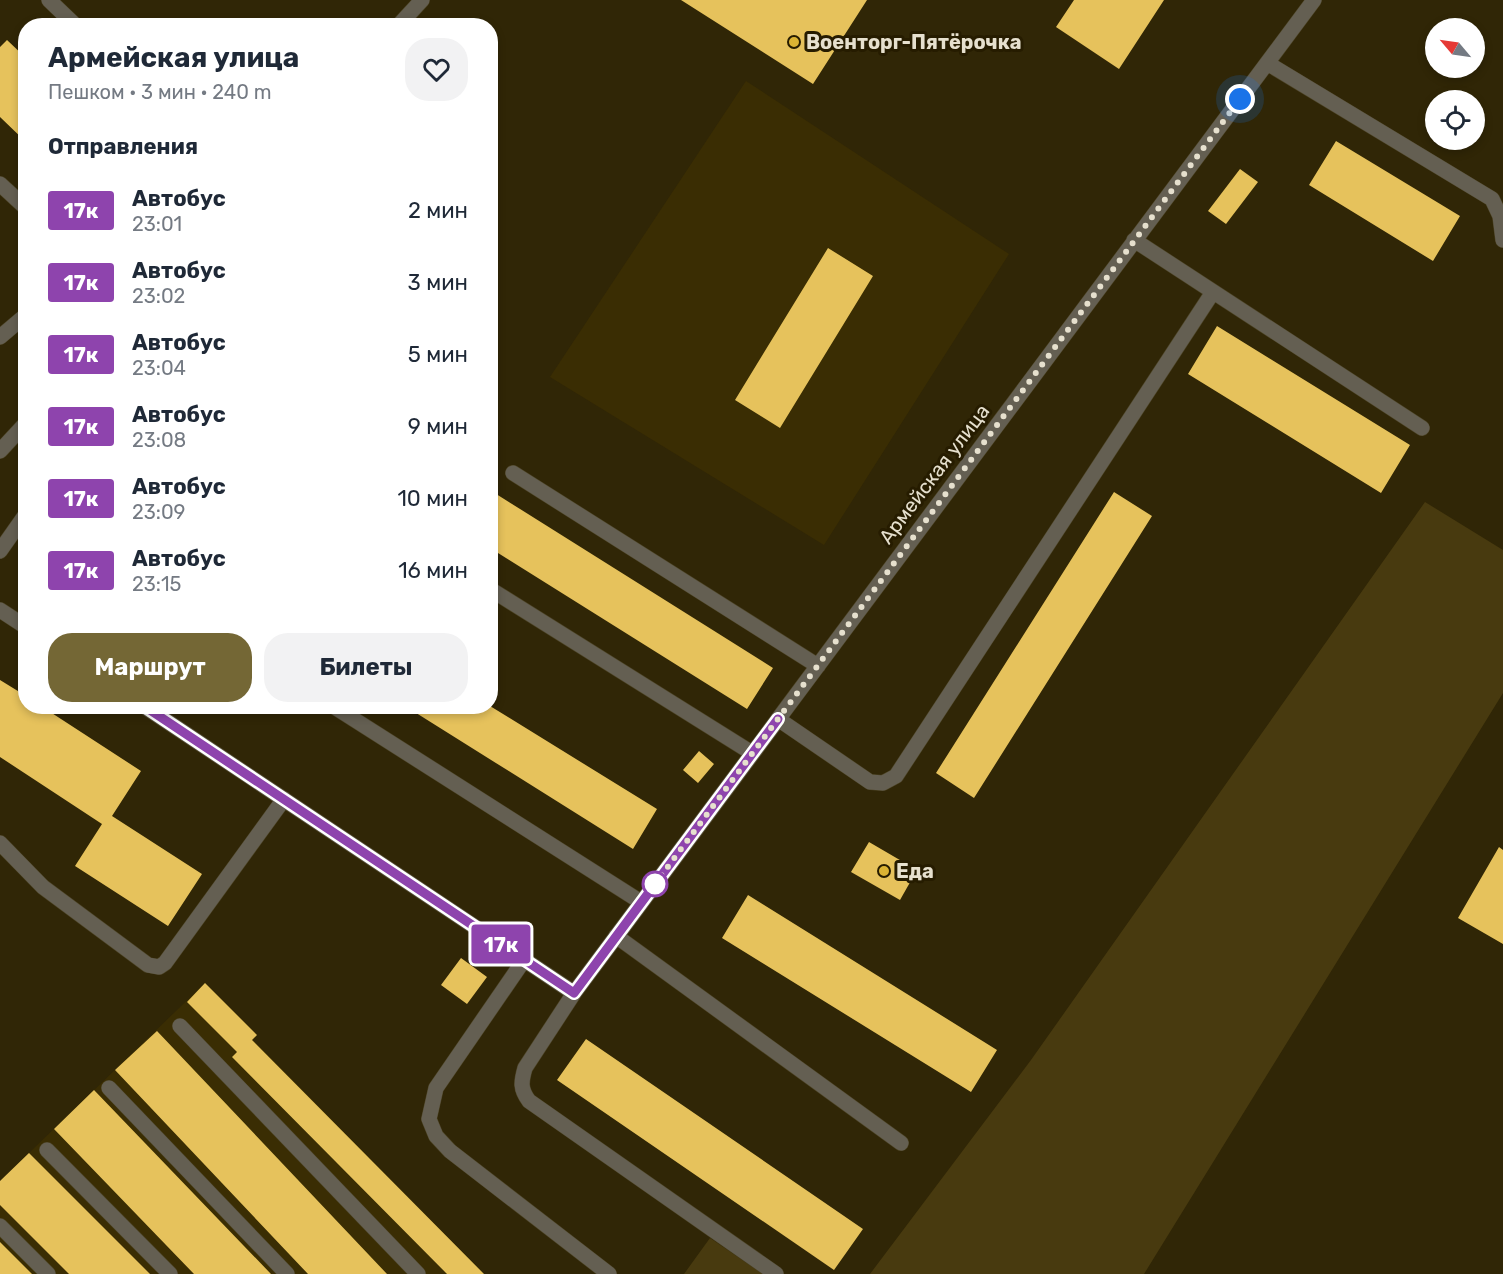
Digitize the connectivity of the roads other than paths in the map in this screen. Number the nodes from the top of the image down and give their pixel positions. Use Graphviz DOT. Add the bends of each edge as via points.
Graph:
graph roads {
  1 [pos="49,0"];
  2 [pos="422,0"];
  3 [pos="1314,0"];
  4 [pos="68,18"];
  5 [pos="405,18"];
  6 [pos="1267,63"];
  7 [pos="0,184"];
  8 [pos="18,201"];
  9 [pos="1134,240"];
  10 [pos="1503,240"];
  11 [pos="1213,292"];
  12 [pos="18,322"];
  13 [pos="0,337"];
  14 [pos="1422,428"];
  15 [pos="18,432"];
  16 [pos="0,451"];
  17 [pos="513,473"];
  18 [pos="18,525"];
  19 [pos="0,551"];
  20 [pos="498,595"];
  21 [pos="0,610"];
  22 [pos="18,622"];
  23 [pos="818,666"];
  24 [pos="156,714"];
  25 [pos="346,714"];
  26 [pos="778,719"];
  27 [pos="752,753"];
  28 [pos="284,799"];
  29 [pos="0,843"];
  30 [pos="641,902"];
  31 [pos="616,936"];
  32 [pos="524,960"];
  33 [pos="574,993"];
  34 [pos="180,1026"];
  35 [pos="109,1088"];
  36 [pos="901,1143"];
  37 [pos="47,1150"];
  38 [pos="0,1226"];
  39 [pos="606,1273"];
  40 [pos="48,1274"];
  41 [pos="170,1274"];
  42 [pos="287,1274"];
  43 [pos="418,1274"];
  44 [pos="776,1274"];
  1 -- 4 [label="street"];
  2 -- 5 [label="street"];
  3 -- 6 [label="street, Армейская улица"];
  6 -- 9 [label="street, Армейская улица"];
  6 -- 10 [label="street" via="1492,199 1500,216"];
  7 -- 8 [label="street"];
  9 -- 11 [label="street"];
  9 -- 23 [label="street, Армейская улица"];
  11 -- 14 [label="street"];
  11 -- 26 [label="street" via="896,776 883,783 870,782"];
  12 -- 13 [label="street"];
  15 -- 16 [label="street"];
  17 -- 23 [label="street"];
  18 -- 19 [label="street"];
  20 -- 27 [label="street"];
  21 -- 22 [label="street"];
  23 -- 26 [label="street, Армейская улица"];
  24 -- 28 [label="street"];
  25 -- 30 [label="street"];
  26 -- 27 [label="street, Армейская улица"];
  27 -- 30 [label="street, Армейская улица"];
  28 -- 29 [label="street" via="159,967 148,965 42,887"];
  28 -- 32 [label="street"];
  30 -- 31 [label="street, Армейская улица"];
  31 -- 33 [label="street, Армейская улица"];
  31 -- 36 [label="street"];
  32 -- 33 [label="street"];
  32 -- 39 [label="street" via="436,1088 429,1119 436,1136 450,1151"];
  33 -- 44 [label="street, Армейская улица" via="525,1068 523,1092 530,1101"];
  34 -- 43 [label="street"];
  35 -- 42 [label="street"];
  37 -- 41 [label="street"];
  38 -- 40 [label="street"];
}
